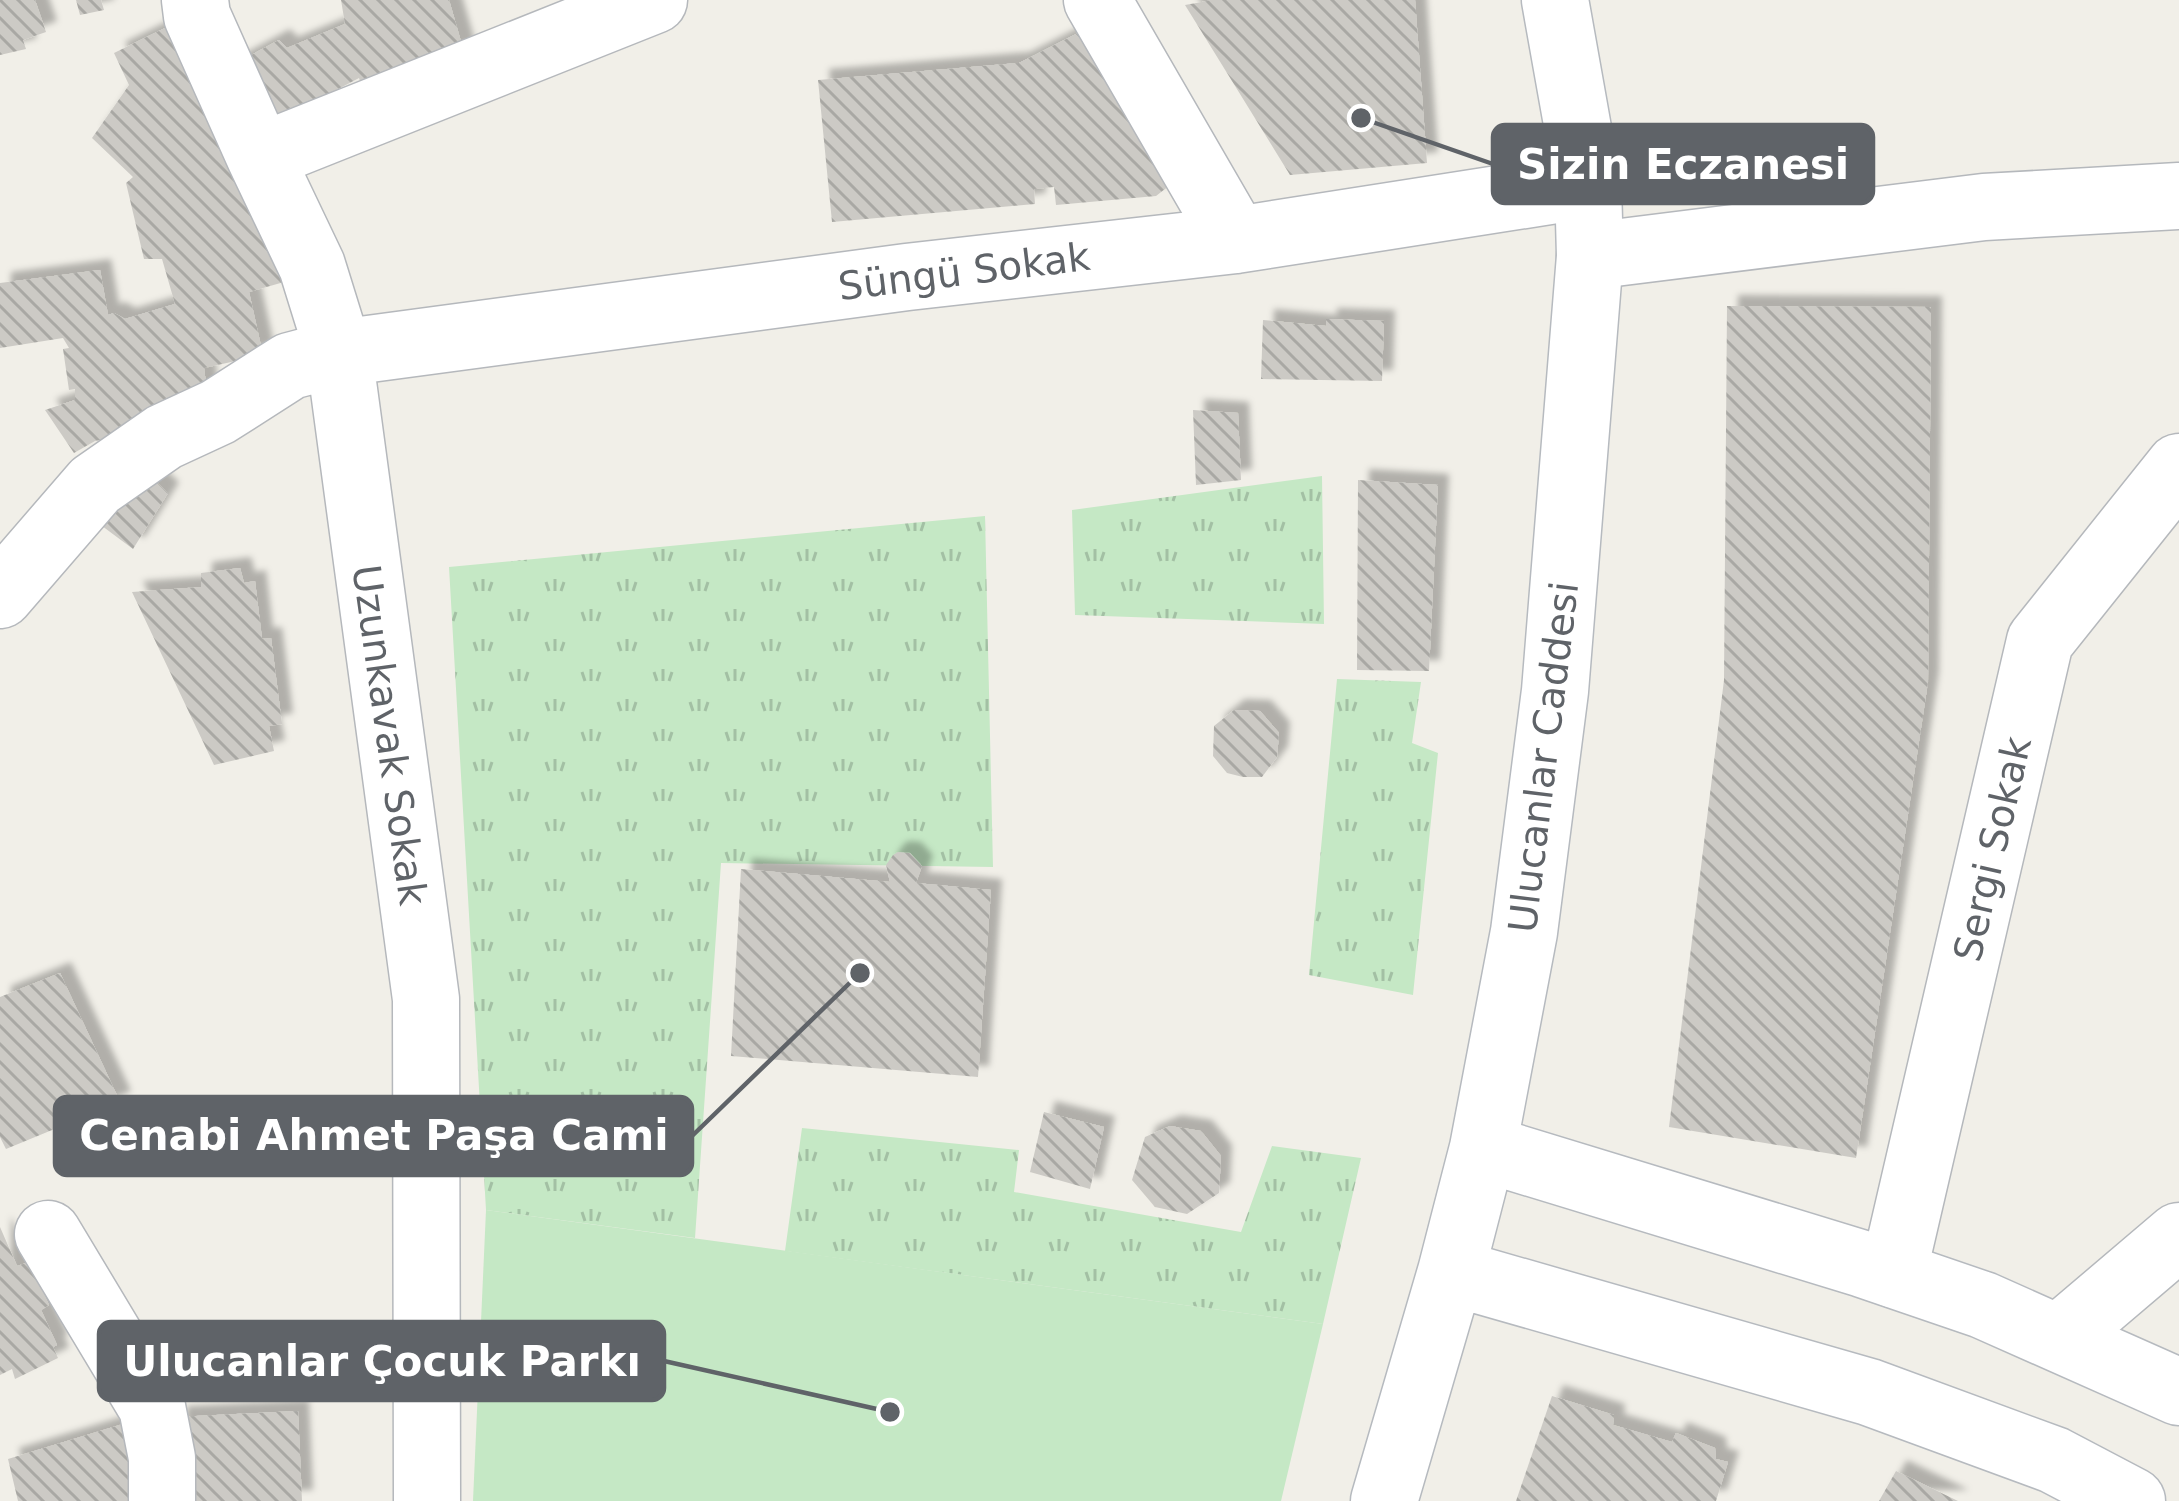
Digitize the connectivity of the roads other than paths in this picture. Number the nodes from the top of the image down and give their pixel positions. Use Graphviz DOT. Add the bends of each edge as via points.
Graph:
graph roads {
  1 [pos="195,0"];
  2 [pos="654,0"];
  3 [pos="1097,0"];
  4 [pos="1555,0"];
  5 [pos="260,158"];
  6 [pos="1588,185"];
  7 [pos="2179,196"];
  8 [pos="1236,241"];
  9 [pos="1591,256"];
  10 [pos="339,353"];
  11 [pos="2179,467"];
  12 [pos="0,596"];
  13 [pos="1483,1148"];
  14 [pos="48,1234"];
  15 [pos="2179,1236"];
  16 [pos="1451,1272"];
  17 [pos="1893,1274"];
  18 [pos="2059,1338"];
  19 [pos="2179,1392"];
  20 [pos="162,1501"];
  21 [pos="427,1501"];
  22 [pos="1384,1501"];
  23 [pos="2132,1501"];
  1 -- 5 [label="street, Uzunkavak Sokak"];
  2 -- 5 [label="street"];
  3 -- 8 [label="street"];
  4 -- 6 [label="street, Ulucanlar Caddesi"];
  5 -- 10 [label="street, Uzunkavak Sokak" via="312,266"];
  6 -- 8 [label="street, Süngü Sokak"];
  6 -- 9 [label="street, Ulucanlar Caddesi"];
  7 -- 9 [label="street" via="1984,207"];
  8 -- 10 [label="street, Süngü Sokak"];
  9 -- 13 [label="street, Ulucanlar Caddesi" via="1556,692 1524,932"];
  10 -- 12 [label="street, Süngü Sokak" via="290,366 95,485"];
  10 -- 21 [label="street, Uzunkavak Sokak" via="426,999"];
  11 -- 17 [label="street, Sergi Sokak" via="2040,641"];
  13 -- 16 [label="street, Ulucanlar Caddesi"];
  13 -- 17 [label="street"];
  14 -- 20 [label="street" via="152,1407"];
  15 -- 18 [label="street"];
  16 -- 22 [label="street, Ulucanlar Caddesi"];
  16 -- 23 [label="street" via="1869,1392 2054,1460"];
  17 -- 18 [label="street"];
  18 -- 19 [label="street"];
}
